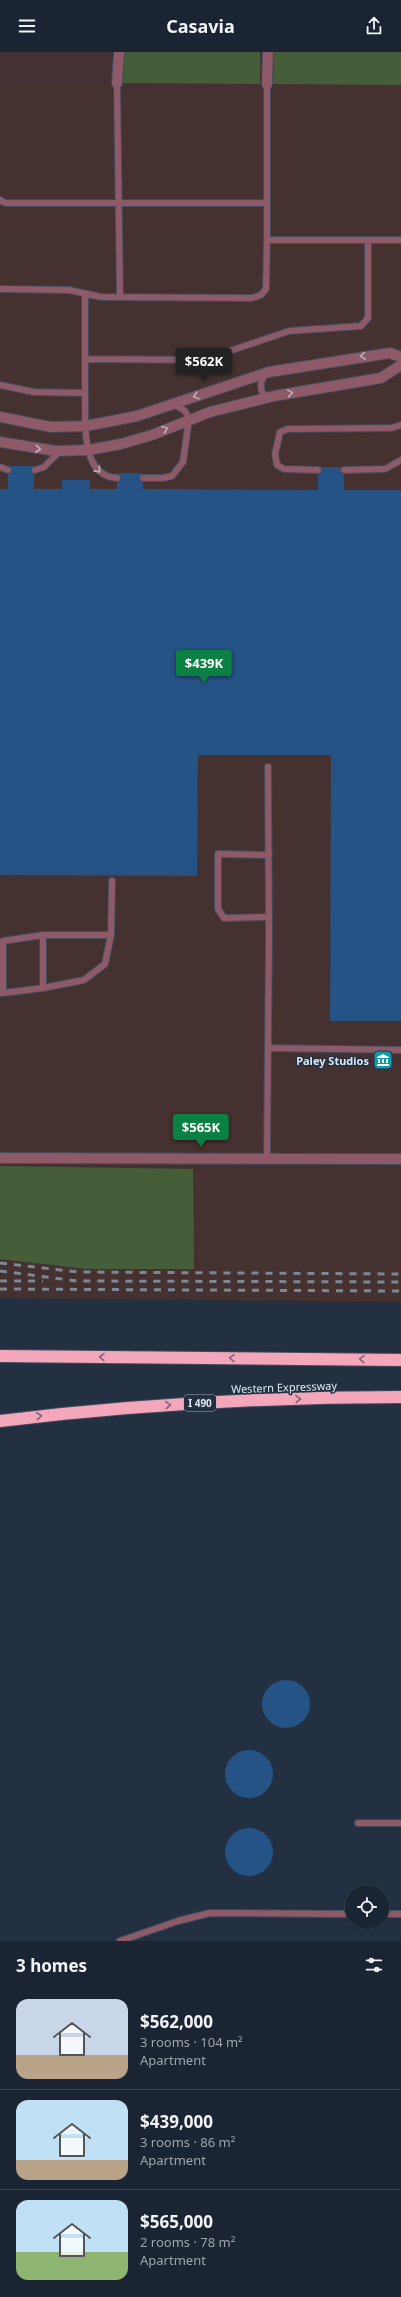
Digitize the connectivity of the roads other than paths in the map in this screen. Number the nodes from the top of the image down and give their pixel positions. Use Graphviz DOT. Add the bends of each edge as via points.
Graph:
graph roads {
  1 [pos="119,52"];
  2 [pos="268,52"];
  3 [pos="117,84"];
  4 [pos="267,84"];
  5 [pos="0,200"];
  6 [pos="119,203"];
  7 [pos="267,203"];
  8 [pos="267,240"];
  9 [pos="368,240"];
  10 [pos="401,240"];
  11 [pos="0,289"];
  12 [pos="85,294"];
  13 [pos="120,297"];
  14 [pos="401,357"];
  15 [pos="84,359"];
  16 [pos="401,365"];
  17 [pos="266,373"];
  18 [pos="0,385"];
  19 [pos="84,393"];
  20 [pos="265,398"];
  21 [pos="174,404"];
  22 [pos="0,418"];
  23 [pos="189,419"];
  24 [pos="401,425"];
  25 [pos="86,426"];
  26 [pos="0,442"];
  27 [pos="88,450"];
  28 [pos="60,451"];
  29 [pos="401,460"];
  30 [pos="0,467"];
  31 [pos="8,470"];
  32 [pos="34,470"];
  33 [pos="318,470"];
  34 [pos="344,470"];
  35 [pos="117,478"];
  36 [pos="144,478"];
  37 [pos="268,766"];
  38 [pos="269,854"];
  39 [pos="112,881"];
  40 [pos="269,917"];
  41 [pos="42,935"];
  42 [pos="111,935"];
  43 [pos="43,988"];
  44 [pos="2,993"];
  45 [pos="269,1048"];
  46 [pos="401,1050"];
  47 [pos="0,1158"];
  48 [pos="267,1159"];
  49 [pos="401,1159"];
  50 [pos="0,1356"];
  51 [pos="401,1360"];
  52 [pos="401,1397"];
  53 [pos="0,1421"];
  54 [pos="358,1823"];
  55 [pos="401,1823"];
  56 [pos="345,1914"];
  57 [pos="389,1914"];
  58 [pos="401,1914"];
  59 [pos="120,1941"];
  1 -- 3 [label="street"];
  2 -- 4 [label="street"];
  3 -- 6 [label="lane"];
  4 -- 7 [label="lane"];
  5 -- 6 [label="lane" via="5,203"];
  6 -- 7 [label="lane"];
  6 -- 13 [label="lane"];
  7 -- 8 [label="lane"];
  8 -- 9 [label="lane"];
  8 -- 13 [label="lane" via="266,289 261,295 252,298"];
  9 -- 10 [label="lane"];
  9 -- 15 [label="lane" via="368,318 361,326 289,331 203,360"];
  11 -- 12 [label="lane" via="69,290"];
  12 -- 13 [label="lane"];
  12 -- 15 [label="lane"];
  14 -- 17 [label="street, one-way" via="390,352"];
  15 -- 19 [label="lane"];
  20 -- 16 [label="street, one-way" via="381,378"];
  17 -- 20 [label="lane" via="260,382 261,392"];
  17 -- 21 [label="street, one-way"];
  18 -- 19 [label="lane" via="34,392"];
  19 -- 25 [label="lane"];
  20 -- 23 [label="street"];
  21 -- 23 [label="lane" via="185,411"];
  21 -- 25 [label="street" via="137,416"];
  22 -- 25 [label="street" via="51,426"];
  27 -- 23 [label="street, one-way" via="152,435"];
  23 -- 36 [label="lane" via="183,462 179,469 172,476"];
  24 -- 33 [label="lane" via="391,428 288,429 280,432 275,454 278,465 284,469"];
  25 -- 27 [label="lane"];
  26 -- 28 [label="street, one-way"];
  27 -- 28 [label="street"];
  27 -- 35 [label="lane, one-way" via="91,460 101,474"];
  28 -- 32 [label="lane" via="44,468"];
  29 -- 34 [label="lane" via="384,469"];
  30 -- 31 [label="lane"];
  37 -- 38 [label="lane"];
  38 -- 40 [label="lane"];
  38 -- 40 [label="lane" via="218,854 218,909 224,918"];
  39 -- 42 [label="lane"];
  40 -- 45 [label="lane"];
  41 -- 42 [label="lane"];
  41 -- 43 [label="lane"];
  41 -- 44 [label="lane" via="3,941"];
  42 -- 43 [label="lane" via="105,964 84,980"];
  43 -- 44 [label="lane"];
  45 -- 46 [label="lane"];
  45 -- 48 [label="lane"];
  47 -- 48 [label="street"];
  48 -- 49 [label="street"];
  51 -- 50 [label="highway, one-way"];
  53 -- 52 [label="highway, Western Expressway / I 490, one-way" via="184,1404"];
  54 -- 55 [label="lane"];
  56 -- 59 [label="lane" via="210,1913"];
  57 -- 58 [label="lane"];
}
